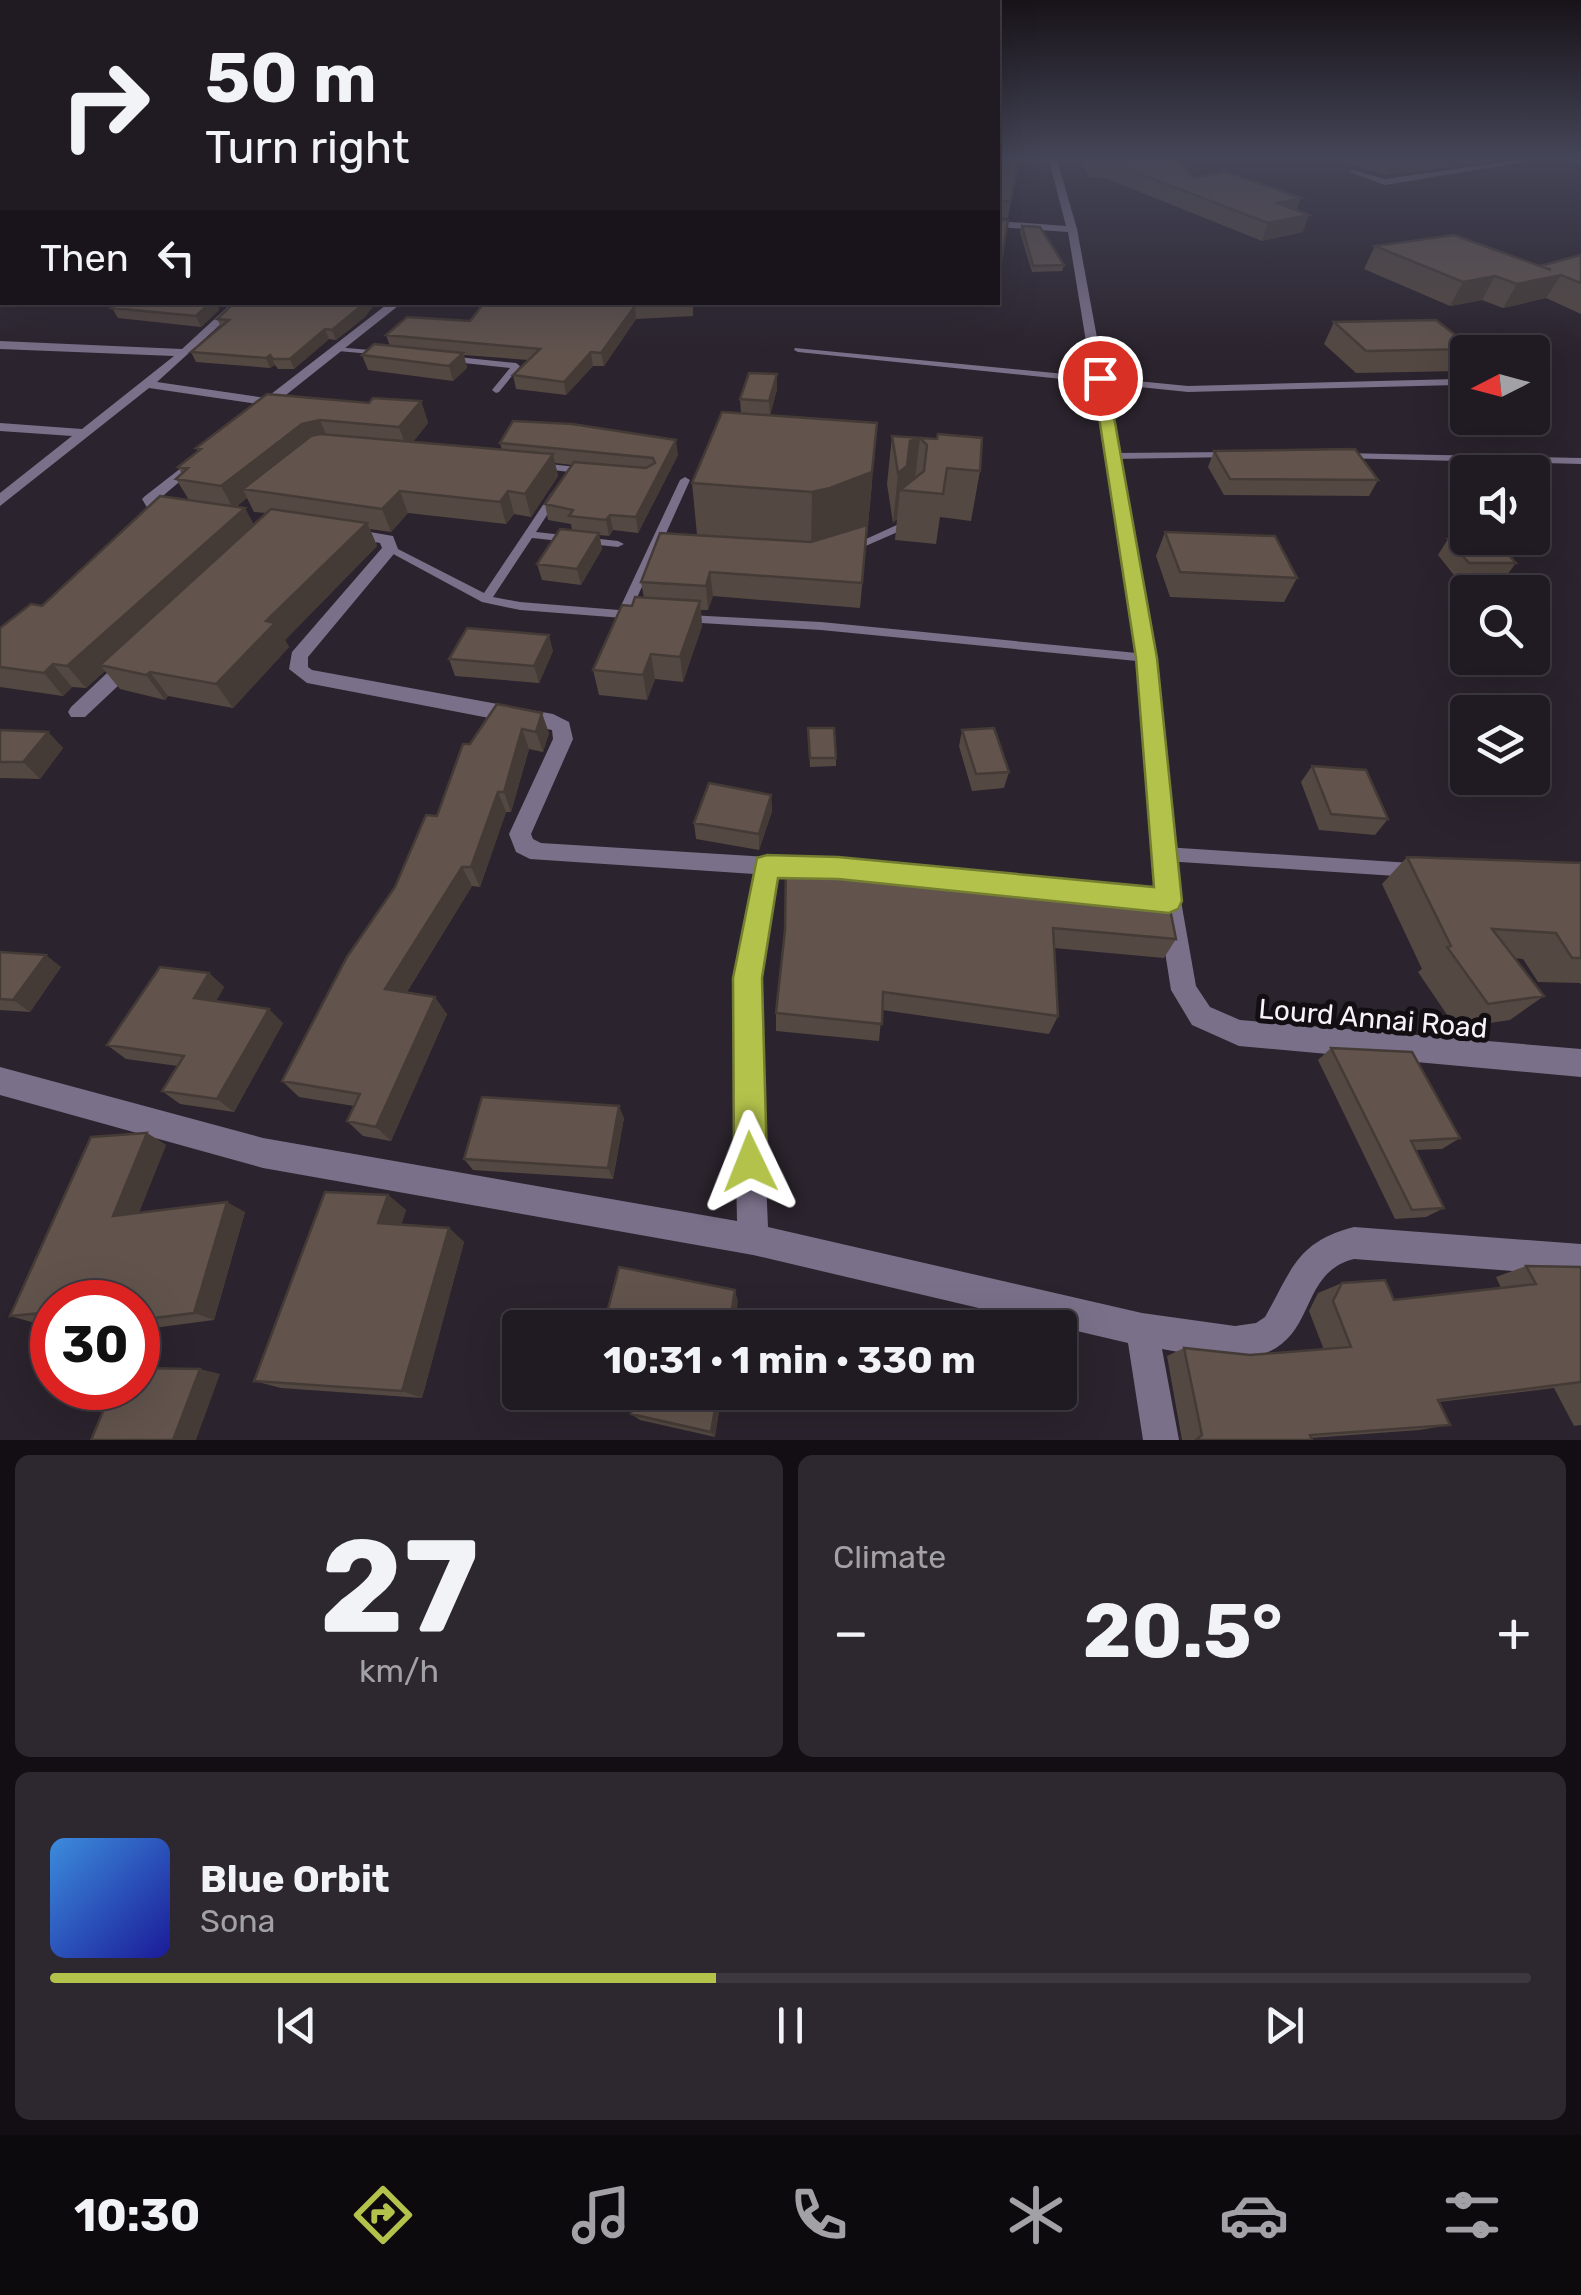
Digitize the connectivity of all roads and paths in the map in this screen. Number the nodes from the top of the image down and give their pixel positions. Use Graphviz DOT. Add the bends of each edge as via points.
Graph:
graph roads {
  1 [pos="1070,223"];
  2 [pos="1000,224"];
  3 [pos="1072,229"];
  4 [pos="237,305"];
  5 [pos="394,305"];
  6 [pos="0,345"];
  7 [pos="338,348"];
  8 [pos="798,350"];
  9 [pos="185,353"];
  10 [pos="395,354"];
  11 [pos="434,358"];
  12 [pos="1100,378"];
  13 [pos="1450,382"];
  14 [pos="146,384"];
  15 [pos="496,390"];
  16 [pos="269,402"];
  17 [pos="240,425"];
  18 [pos="0,427"];
  19 [pos="83,432"];
  20 [pos="212,448"];
  21 [pos="1328,455"];
  22 [pos="1114,456"];
  23 [pos="1251,456"];
  24 [pos="1581,460"];
  25 [pos="533,466"];
  26 [pos="572,470"];
  27 [pos="591,472"];
  28 [pos="685,480"];
  29 [pos="0,501"];
  30 [pos="911,506"];
  31 [pos="197,513"];
  32 [pos="318,529"];
  33 [pos="529,534"];
  34 [pos="618,544"];
  35 [pos="652,548"];
  36 [pos="390,550"];
  37 [pos="671,550"];
  38 [pos="832,556"];
  39 [pos="486,599"];
  40 [pos="623,614"];
  41 [pos="655,616"];
  42 [pos="671,618"];
  43 [pos="150,645"];
  44 [pos="1146,658"];
  45 [pos="78,712"];
  46 [pos="1165,854"];
  47 [pos="767,866"];
  48 [pos="838,868"];
  49 [pos="1422,871"];
  50 [pos="1581,1063"];
  51 [pos="0,1081"];
  52 [pos="753,1240"];
  53 [pos="1581,1260"];
  54 [pos="1142,1330"];
  55 [pos="1161,1440"];
  1 -- 3 [label="street, Lourd Annai Road"];
  2 -- 3 [label="street"];
  3 -- 12 [label="street, Lourd Annai Road"];
  4 -- 9 [label="street"];
  5 -- 7 [label="street"];
  6 -- 9 [label="street"];
  7 -- 10 [label="lane"];
  7 -- 16 [label="street"];
  8 -- 12 [label="lane"];
  9 -- 14 [label="street"];
  11 -- 15 [label="lane" via="516,366"];
  12 -- 13 [label="lane" via="1188,389"];
  12 -- 22 [label="street, Lourd Annai Road"];
  14 -- 16 [label="street"];
  14 -- 19 [label="street"];
  16 -- 17 [label="street"];
  18 -- 19 [label="street"];
  19 -- 29 [label="street"];
  20 -- 31 [label="street" via="148,503 153,515"];
  21 -- 24 [label="lane"];
  22 -- 23 [label="lane"];
  22 -- 44 [label="street, Lourd Annai Road"];
  25 -- 26 [label="lane"];
  26 -- 27 [label="lane"];
  26 -- 33 [label="lane"];
  28 -- 35 [label="lane"];
  30 -- 38 [label="lane" via="902,526"];
  32 -- 36 [label="street" via="387,539"];
  33 -- 34 [label="lane"];
  33 -- 39 [label="lane"];
  35 -- 37 [label="lane"];
  35 -- 40 [label="lane"];
  36 -- 39 [label="lane"];
  36 -- 47 [label="street" via="300,656 298,669 306,676 562,727 563,740 520,834 538,852"];
  39 -- 40 [label="lane"];
  40 -- 41 [label="lane"];
  42 -- 44 [label="lane"];
  43 -- 45 [label="street"];
  44 -- 46 [label="street, Lourd Annai Road"];
  46 -- 49 [label="lane"];
  46 -- 50 [label="street, Lourd Annai Road" via="1159,900 1184,990 1202,1016 1239,1034"];
  47 -- 48 [label="street"];
  47 -- 52 [label="street" via="746,1015"];
  51 -- 52 [label="street" via="263,1153"];
  52 -- 54 [label="street"];
  53 -- 54 [label="street" via="1354,1243 1330,1249 1313,1264 1277,1329 1261,1339 1235,1343"];
  54 -- 55 [label="street"];
}
